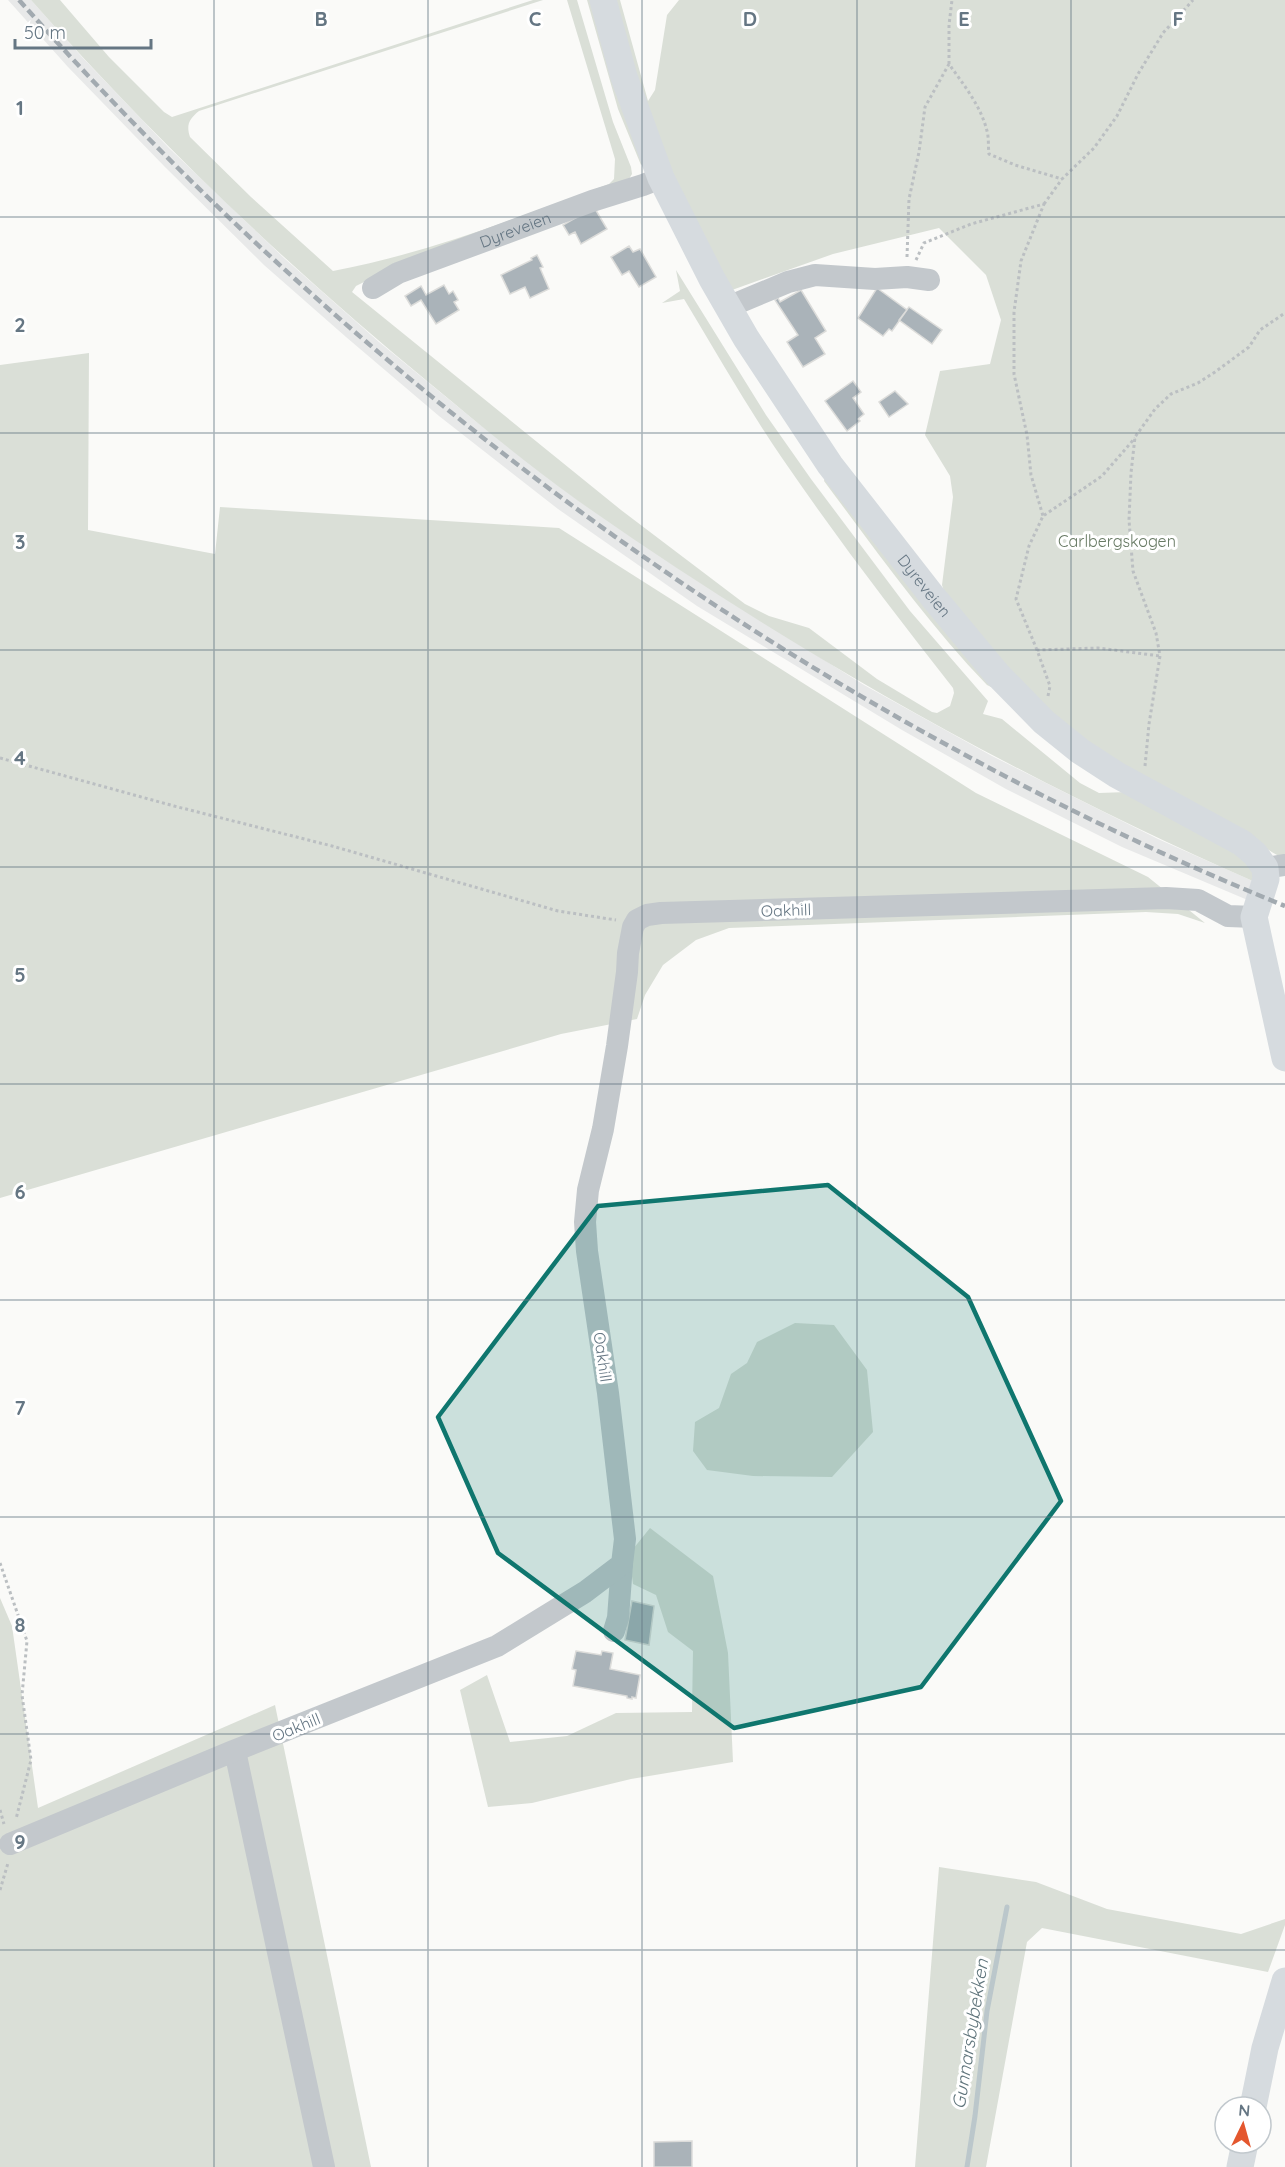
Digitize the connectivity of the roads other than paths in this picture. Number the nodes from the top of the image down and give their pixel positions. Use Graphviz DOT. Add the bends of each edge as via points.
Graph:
graph roads {
  1 [pos="603,0"];
  2 [pos="661,178"];
  3 [pos="918,279"];
  4 [pos="373,288"];
  5 [pos="728,307"];
  6 [pos="1275,867"];
  7 [pos="1256,911"];
  8 [pos="1285,1058"];
  9 [pos="622,1564"];
  10 [pos="614,1632"];
  11 [pos="235,1751"];
  12 [pos="10,1844"];
  13 [pos="1285,1981"];
  14 [pos="1255,2095"];
  15 [pos="324,2167"];
  1 -- 2 [label="main road, Dyreveien" via="624,77"];
  2 -- 4 [label="street, Dyreveien" via="398,273"];
  2 -- 5 [label="main road, Dyreveien"];
  3 -- 5 [label="street" via="815,276 788,282"];
  5 -- 6 [label="main road, Dyreveien" via="830,465 997,674 1044,722 1080,751 1242,843"];
  6 -- 7 [label="main road, Dyreveien" via="1266,879"];
  7 -- 8 [label="main road"];
  7 -- 9 [label="street, Oakhill" via="1228,916 1198,900 1166,898 661,913 637,920 628,953 617,1046 585,1222 625,1539"];
  9 -- 10 [label="street" via="620,1608"];
  9 -- 11 [label="street, Oakhill" via="585,1592 497,1646"];
  11 -- 12 [label="street, Oakhill"];
  11 -- 15 [label="street"];
  13 -- 14 [label="main road"];
}
